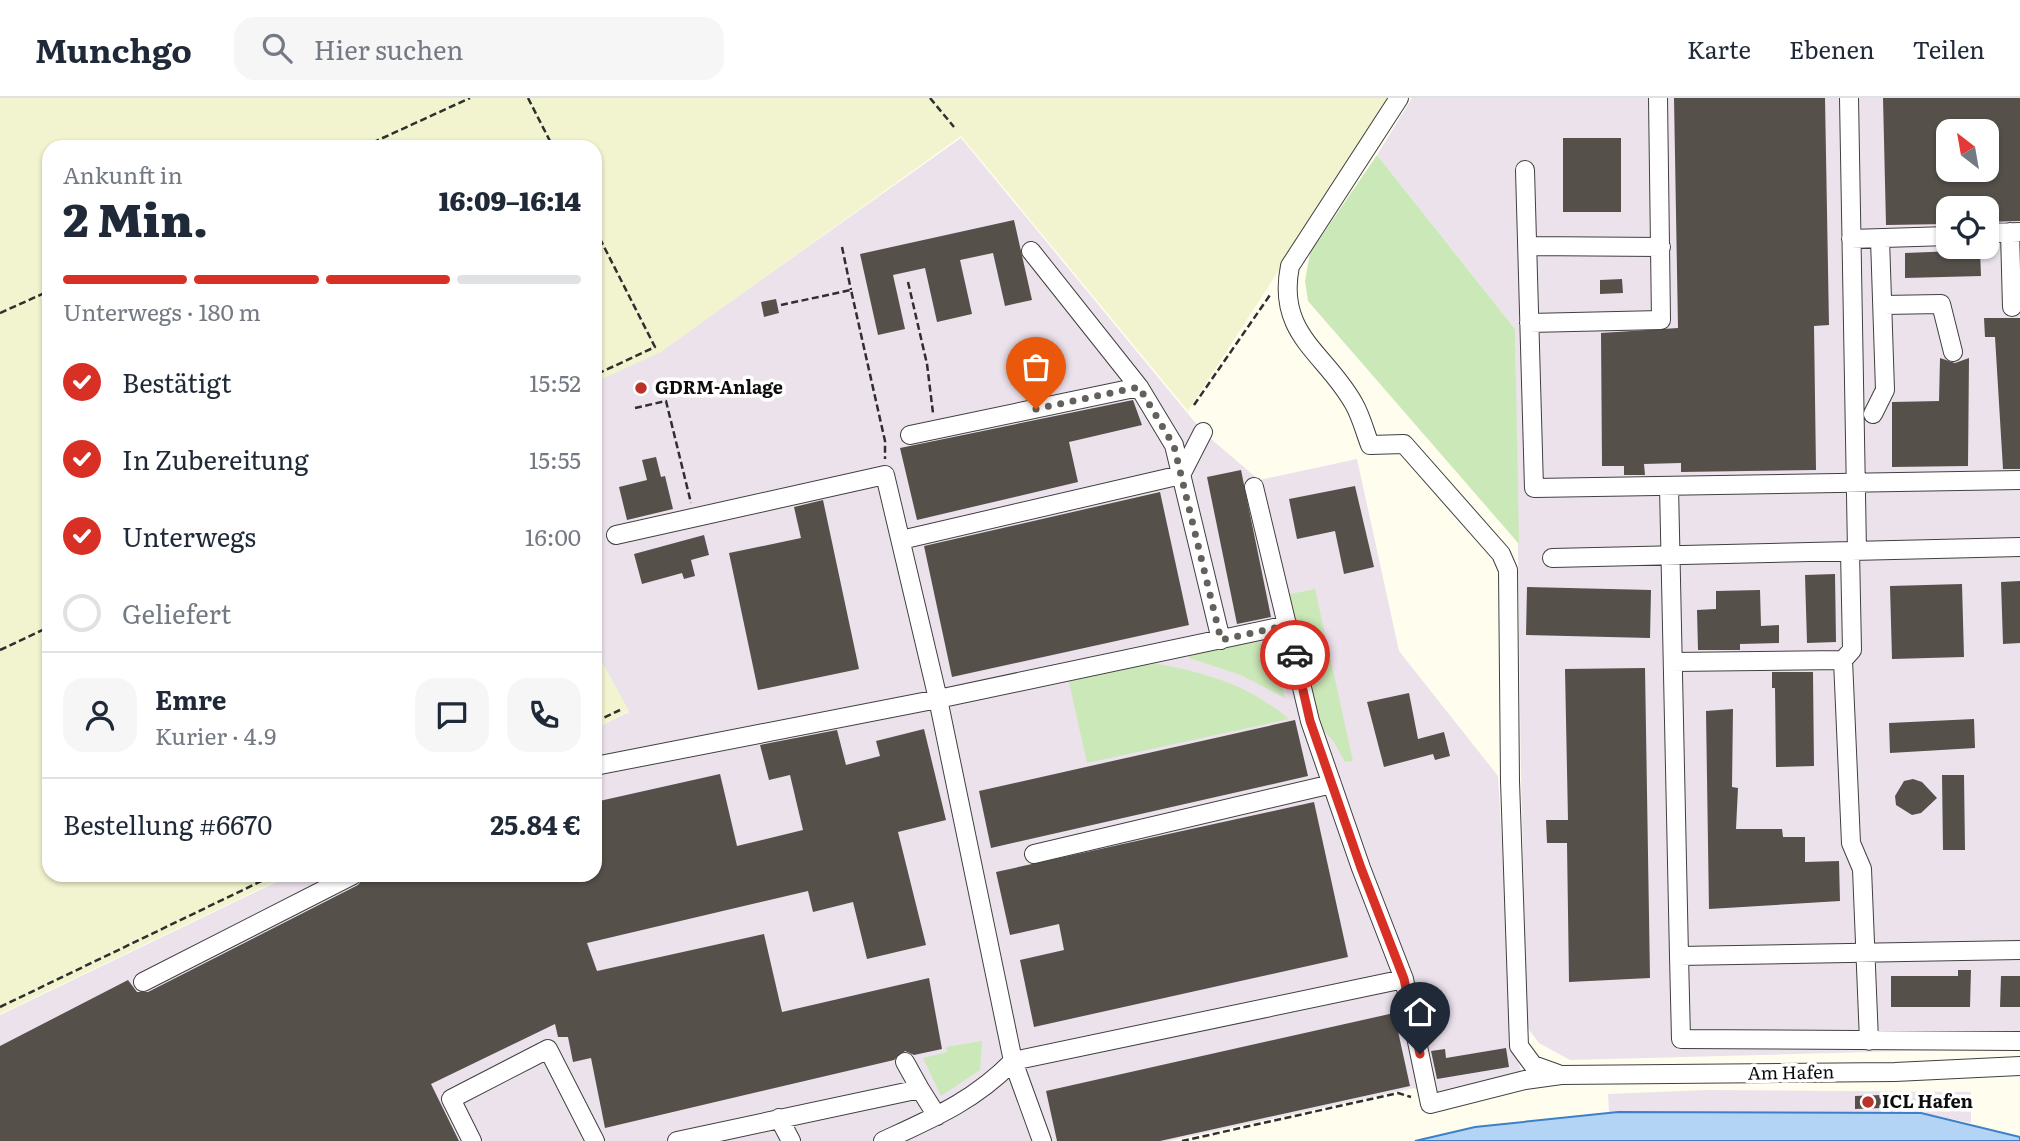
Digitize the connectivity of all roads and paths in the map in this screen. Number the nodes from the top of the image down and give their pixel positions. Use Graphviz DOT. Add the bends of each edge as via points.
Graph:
graph roads {
  1 [pos="470,98"];
  2 [pos="528,98"];
  3 [pos="930,98"];
  4 [pos="1399,98"];
  5 [pos="1658,98"];
  6 [pos="1849,98"];
  7 [pos="954,127"];
  8 [pos="378,140"];
  9 [pos="549,140"];
  10 [pos="1525,170"];
  11 [pos="2015,232"];
  12 [pos="1936,237"];
  13 [pos="1851,239"];
  14 [pos="1880,239"];
  15 [pos="602,243"];
  16 [pos="1527,246"];
  17 [pos="842,247"];
  18 [pos="1661,247"];
  19 [pos="1031,251"];
  20 [pos="1290,266"];
  21 [pos="908,282"];
  22 [pos="851,290"];
  23 [pos="42,294"];
  24 [pos="1883,304"];
  25 [pos="780,305"];
  26 [pos="2012,307"];
  27 [pos="0,313"];
  28 [pos="1529,323"];
  29 [pos="1953,352"];
  30 [pos="602,372"];
  31 [pos="1139,387"];
  32 [pos="1194,405"];
  33 [pos="635,408"];
  34 [pos="1873,414"];
  35 [pos="934,430"];
  36 [pos="1203,432"];
  37 [pos="910,435"];
  38 [pos="885,475"];
  39 [pos="1181,475"];
  40 [pos="2020,480"];
  41 [pos="1857,483"];
  42 [pos="1254,486"];
  43 [pos="1668,486"];
  44 [pos="694,519"];
  45 [pos="617,535"];
  46 [pos="901,540"];
  47 [pos="2020,547"];
  48 [pos="1854,551"];
  49 [pos="1670,555"];
  50 [pos="1552,558"];
  51 [pos="1288,625"];
  52 [pos="42,630"];
  53 [pos="1221,640"];
  54 [pos="0,650"];
  55 [pos="1843,660"];
  56 [pos="1673,662"];
  57 [pos="938,699"];
  58 [pos="620,710"];
  59 [pos="602,719"];
  60 [pos="602,765"];
  61 [pos="1332,783"];
  62 [pos="1034,854"];
  63 [pos="259,882"];
  64 [pos="339,882"];
  65 [pos="2020,950"];
  66 [pos="1866,953"];
  67 [pos="1679,956"];
  68 [pos="1404,979"];
  69 [pos="143,982"];
  70 [pos="0,1007"];
  71 [pos="1868,1041"];
  72 [pos="2020,1041"];
  73 [pos="1013,1061"];
  74 [pos="905,1062"];
  75 [pos="2020,1066"];
  76 [pos="1561,1075"];
  77 [pos="920,1089"];
  78 [pos="1430,1104"];
  79 [pos="937,1116"];
  80 [pos="779,1118"];
  81 [pos="472,1141"];
  82 [pos="595,1141"];
  83 [pos="677,1141"];
  84 [pos="791,1141"];
  85 [pos="883,1141"];
  86 [pos="1042,1141"];
  87 [pos="1182,1141"];
  1 -- 8 [label="path"];
  2 -- 9 [label="path"];
  3 -- 7 [label="path"];
  4 -- 20 [label="street"];
  5 -- 18 [label="street"];
  6 -- 13 [label="street"];
  10 -- 16 [label="street"];
  11 -- 26 [label="street"];
  12 -- 14 [label="street"];
  13 -- 14 [label="street"];
  13 -- 41 [label="street"];
  14 -- 24 [label="street"];
  15 -- 30 [label="path" via="655,347"];
  16 -- 18 [label="street"];
  16 -- 28 [label="street"];
  17 -- 22 [label="path"];
  18 -- 28 [label="street" via="1661,320"];
  19 -- 31 [label="street"];
  20 -- 32 [label="path"];
  20 -- 76 [label="street, Am Hafen" via="1289,308 1312,353 1354,404 1370,445 1404,444 1501,554 1508,570 1519,1046 1533,1065"];
  21 -- 35 [label="path" via="927,364"];
  22 -- 25 [label="path"];
  22 -- 38 [label="path" via="885,441"];
  23 -- 27 [label="path"];
  24 -- 29 [label="street" via="1941,304"];
  24 -- 34 [label="street" via="1885,390"];
  28 -- 43 [label="street" via="1534,488"];
  31 -- 35 [label="street"];
  31 -- 39 [label="street" via="1174,446"];
  33 -- 44 [label="path" via="666,401"];
  35 -- 37 [label="street"];
  36 -- 39 [label="street"];
  38 -- 44 [label="street"];
  38 -- 46 [label="street"];
  39 -- 46 [label="street"];
  39 -- 53 [label="street"];
  40 -- 41 [label="street"];
  41 -- 43 [label="street"];
  41 -- 48 [label="street"];
  42 -- 51 [label="street"];
  43 -- 49 [label="street"];
  44 -- 45 [label="street"];
  46 -- 57 [label="street"];
  47 -- 48 [label="street"];
  48 -- 49 [label="street"];
  48 -- 55 [label="street" via="1853,650"];
  49 -- 50 [label="street"];
  49 -- 56 [label="street"];
  51 -- 53 [label="street"];
  51 -- 61 [label="street" via="1310,721"];
  52 -- 54 [label="path"];
  53 -- 57 [label="street"];
  55 -- 56 [label="street"];
  55 -- 66 [label="street" via="1851,843 1862,869"];
  56 -- 67 [label="street"];
  57 -- 60 [label="street"];
  57 -- 73 [label="street"];
  58 -- 59 [label="path"];
  61 -- 62 [label="street"];
  61 -- 68 [label="street"];
  63 -- 70 [label="path"];
  64 -- 69 [label="street"];
  65 -- 66 [label="street"];
  66 -- 67 [label="street"];
  66 -- 71 [label="street"];
  67 -- 71 [label="street" via="1681,1039"];
  68 -- 73 [label="street"];
  68 -- 78 [label="street"];
  71 -- 72 [label="street"];
  73 -- 79 [label="street" via="987,1088"];
  73 -- 86 [label="street"];
  74 -- 77 [label="street"];
  75 -- 76 [label="street, Am Hafen" via="1895,1072"];
  76 -- 78 [label="street, Am Hafen"];
  77 -- 79 [label="street"];
  77 -- 80 [label="street"];
  78 -- 87 [label="path" via="1398,1093"];
  79 -- 85 [label="street"];
  80 -- 83 [label="street"];
  80 -- 84 [label="street"];
  81 -- 82 [label="street" via="451,1099 548,1049"];
}
